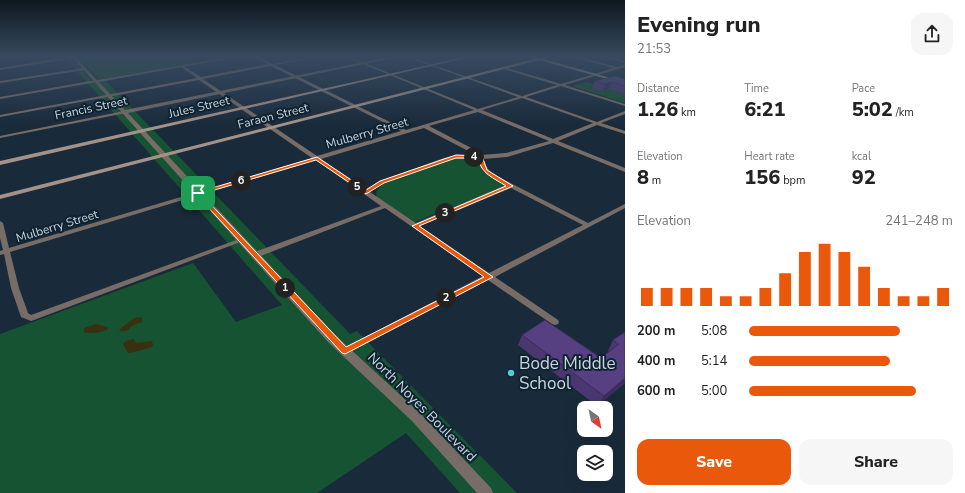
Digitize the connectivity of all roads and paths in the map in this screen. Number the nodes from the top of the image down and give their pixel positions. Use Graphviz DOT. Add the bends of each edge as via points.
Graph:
graph roads {
  1 [pos="19,79"];
  2 [pos="107,79"];
  3 [pos="195,79"];
  4 [pos="201,79"];
  5 [pos="281,79"];
  6 [pos="301,79"];
  7 [pos="368,79"];
  8 [pos="402,79"];
  9 [pos="463,79"];
  10 [pos="470,79"];
  11 [pos="540,79"];
  12 [pos="584,79"];
  13 [pos="611,79"];
  14 [pos="96,81"];
  15 [pos="0,82"];
  16 [pos="625,83"];
  17 [pos="562,86"];
  18 [pos="425,89"];
  19 [pos="321,90"];
  20 [pos="220,92"];
  21 [pos="109,96"];
  22 [pos="523,97"];
  23 [pos="0,98"];
  24 [pos="625,105"];
  25 [pos="354,107"];
  26 [pos="243,108"];
  27 [pos="478,110"];
  28 [pos="124,112"];
  29 [pos="625,112"];
  30 [pos="0,116"];
  31 [pos="597,123"];
  32 [pos="425,126"];
  33 [pos="273,128"];
  34 [pos="141,131"];
  35 [pos="406,132"];
  36 [pos="625,133"];
  37 [pos="0,137"];
  38 [pos="554,141"];
  39 [pos="163,155"];
  40 [pos="480,157"];
  41 [pos="317,158"];
  42 [pos="0,163"];
  43 [pos="625,170"];
  44 [pos="510,186"];
  45 [pos="366,192"];
  46 [pos="198,193"];
  47 [pos="0,197"];
  48 [pos="386,206"];
  49 [pos="625,206"];
  50 [pos="0,223"];
  51 [pos="587,225"];
  52 [pos="415,226"];
  53 [pos="241,240"];
  54 [pos="3,252"];
  55 [pos="255,255"];
  56 [pos="489,277"];
  57 [pos="555,322"];
  58 [pos="345,351"];
  59 [pos="486,493"];
  1 -- 15 [label="street"];
  2 -- 14 [label="street"];
  3 -- 21 [label="street"];
  4 -- 20 [label="street"];
  5 -- 20 [label="street, Francis Street"];
  6 -- 19 [label="street"];
  7 -- 19 [label="main road, Jules Street"];
  8 -- 18 [label="street"];
  9 -- 18 [label="main road, Faraon Street"];
  10 -- 22 [label="street"];
  11 -- 17 [label="street"];
  12 -- 17 [label="street, Mulberry Street"];
  13 -- 16 [label="main road"];
  14 -- 21 [label="street, North Noyes Boulevard"];
  14 -- 23 [label="street"];
  17 -- 22 [label="street, Mulberry Street"];
  17 -- 24 [label="street"];
  18 -- 25 [label="main road, Faraon Street"];
  18 -- 27 [label="street"];
  19 -- 25 [label="street"];
  19 -- 26 [label="main road, Jules Street"];
  20 -- 26 [label="street"];
  20 -- 28 [label="street, Francis Street"];
  21 -- 28 [label="street, North Noyes Boulevard"];
  21 -- 30 [label="street"];
  22 -- 27 [label="street, Mulberry Street"];
  22 -- 31 [label="street"];
  25 -- 33 [label="main road, Faraon Street"];
  25 -- 35 [label="street"];
  26 -- 33 [label="street"];
  26 -- 34 [label="main road, Jules Street"];
  27 -- 32 [label="street, Mulberry Street"];
  27 -- 38 [label="street"];
  28 -- 34 [label="street, North Noyes Boulevard"];
  28 -- 37 [label="street, Francis Street"];
  29 -- 31 [label="street"];
  31 -- 36 [label="street"];
  31 -- 38 [label="street"];
  32 -- 35 [label="street, Mulberry Street"];
  32 -- 40 [label="street" via="470,148"];
  33 -- 39 [label="main road, Faraon Street"];
  33 -- 41 [label="street"];
  34 -- 39 [label="street, North Noyes Boulevard"];
  34 -- 42 [label="main road, Jules Street"];
  35 -- 41 [label="street, Mulberry Street"];
  38 -- 40 [label="street" via="499,157"];
  38 -- 43 [label="street"];
  39 -- 46 [label="street, North Noyes Boulevard"];
  39 -- 47 [label="main road, Faraon Street"];
  40 -- 44 [label="street" via="486,171"];
  40 -- 45 [label="street" via="456,157 434,163 382,182"];
  41 -- 45 [label="street"];
  41 -- 46 [label="street, Mulberry Street"];
  44 -- 51 [label="street"];
  44 -- 52 [label="street"];
  45 -- 48 [label="street"];
  46 -- 53 [label="street, North Noyes Boulevard"];
  46 -- 54 [label="street, Mulberry Street"];
  48 -- 52 [label="street"];
  48 -- 55 [label="street"];
  49 -- 51 [label="street"];
  50 -- 54 [label="street"];
  51 -- 56 [label="street"];
  52 -- 56 [label="street"];
  53 -- 54 [label="street" via="31,318 24,316"];
  53 -- 55 [label="street, North Noyes Boulevard"];
  55 -- 58 [label="street, North Noyes Boulevard"];
  56 -- 57 [label="street"];
  56 -- 58 [label="street"];
  58 -- 59 [label="street, North Noyes Boulevard" via="416,417"];
}
